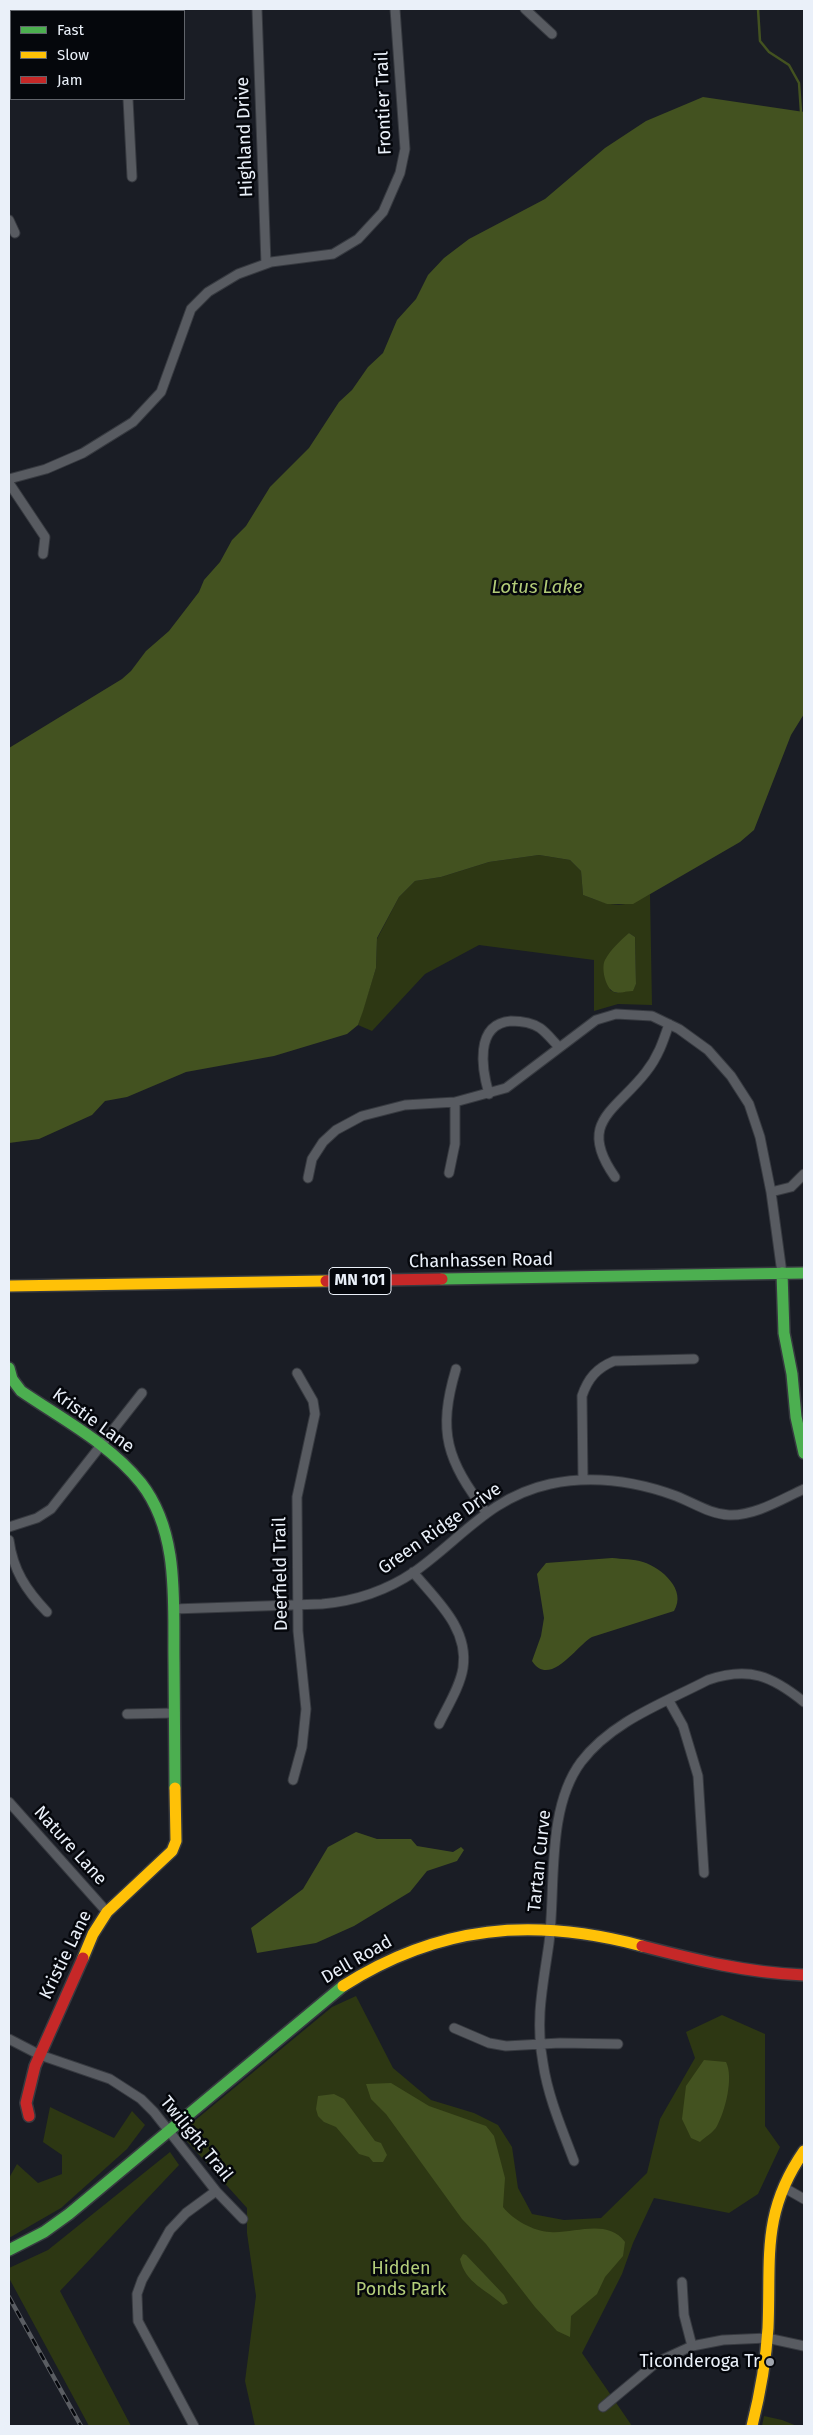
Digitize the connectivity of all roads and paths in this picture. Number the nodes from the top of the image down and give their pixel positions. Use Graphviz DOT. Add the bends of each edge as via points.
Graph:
graph roads {
  1 [pos="257,9"];
  2 [pos="395,9"];
  3 [pos="525,9"];
  4 [pos="552,34"];
  5 [pos="128,100"];
  6 [pos="132,177"];
  7 [pos="9,220"];
  8 [pos="15,233"];
  9 [pos="266,264"];
  10 [pos="9,479"];
  11 [pos="9,483"];
  12 [pos="43,554"];
  13 [pos="669,1024"];
  14 [pos="559,1047"];
  15 [pos="489,1094"];
  16 [pos="455,1102"];
  17 [pos="449,1173"];
  18 [pos="804,1174"];
  19 [pos="615,1177"];
  20 [pos="308,1178"];
  21 [pos="771,1192"];
  22 [pos="782,1273"];
  23 [pos="804,1273"];
  24 [pos="9,1286"];
  25 [pos="694,1359"];
  26 [pos="9,1368"];
  27 [pos="456,1369"];
  28 [pos="297,1373"];
  29 [pos="142,1393"];
  30 [pos="103,1444"];
  31 [pos="804,1453"];
  32 [pos="583,1480"];
  33 [pos="804,1489"];
  34 [pos="486,1512"];
  35 [pos="9,1528"];
  36 [pos="9,1540"];
  37 [pos="413,1572"];
  38 [pos="297,1605"];
  39 [pos="173,1609"];
  40 [pos="46,1612"];
  41 [pos="669,1701"];
  42 [pos="804,1702"];
  43 [pos="175,1713"];
  44 [pos="127,1714"];
  45 [pos="439,1724"];
  46 [pos="293,1780"];
  47 [pos="9,1802"];
  48 [pos="704,1873"];
  49 [pos="107,1912"];
  50 [pos="550,1929"];
  51 [pos="804,1975"];
  52 [pos="454,2028"];
  53 [pos="9,2039"];
  54 [pos="618,2044"];
  55 [pos="541,2045"];
  56 [pos="40,2055"];
  57 [pos="29,2116"];
  58 [pos="170,2130"];
  59 [pos="804,2151"];
  60 [pos="574,2161"];
  61 [pos="783,2186"];
  62 [pos="216,2191"];
  63 [pos="804,2199"];
  64 [pos="243,2219"];
  65 [pos="9,2250"];
  66 [pos="682,2282"];
  67 [pos="767,2338"];
  68 [pos="692,2346"];
  69 [pos="804,2346"];
  70 [pos="603,2407"];
  71 [pos="194,2426"];
  72 [pos="752,2426"];
  1 -- 9 [label="street, Highland Drive"];
  2 -- 9 [label="street, Frontier Trail" via="405,149 400,173 383,212 358,239 333,254"];
  3 -- 4 [label="street"];
  5 -- 6 [label="street"];
  7 -- 8 [label="street"];
  9 -- 10 [label="street, Frontier Trail" via="238,274 208,292 191,309 161,392 133,422 83,453 46,469"];
  11 -- 12 [label="street" via="45,537"];
  13 -- 14 [label="street" via="652,1016 616,1014 596,1020"];
  13 -- 19 [label="street" via="659,1054 632,1089 605,1115 600,1126 599,1146"];
  13 -- 21 [label="street" via="708,1050 731,1076 749,1104 760,1137"];
  14 -- 15 [label="street" via="506,1088"];
  14 -- 15 [label="street" via="532,1023 501,1022 485,1041 482,1071"];
  15 -- 16 [label="street"];
  16 -- 17 [label="street" via="455,1144"];
  16 -- 20 [label="street" via="405,1105 362,1116 336,1130 323,1142 312,1159"];
  18 -- 21 [label="street" via="791,1188"];
  21 -- 22 [label="street"];
  22 -- 23 [label="street, Chanhassen Road / MN 101"];
  22 -- 24 [label="street, Chanhassen Road / MN 101"];
  22 -- 31 [label="street" via="784,1333"];
  25 -- 32 [label="street" via="614,1361 593,1374 585,1384 582,1396"];
  26 -- 30 [label="street, Kristie Lane" via="21,1391"];
  27 -- 34 [label="street" via="446,1408 450,1450 457,1470"];
  28 -- 38 [label="street, Deerfield Trail" via="313,1401 315,1414 297,1497"];
  29 -- 30 [label="street"];
  30 -- 35 [label="street" via="51,1509"];
  30 -- 39 [label="street, Kristie Lane" via="128,1467 156,1507 171,1553"];
  32 -- 33 [label="street, Green Ridge Drive" via="625,1482 652,1488 729,1515 756,1510"];
  32 -- 34 [label="street, Green Ridge Drive" via="547,1485 518,1494"];
  34 -- 37 [label="street, Green Ridge Drive"];
  36 -- 40 [label="street" via="20,1578"];
  37 -- 38 [label="street, Green Ridge Drive" via="385,1588 351,1600"];
  37 -- 45 [label="street" via="456,1624 464,1654 463,1668"];
  38 -- 39 [label="street, Green Ridge Drive"];
  38 -- 46 [label="street, Deerfield Trail" via="306,1709 302,1747"];
  39 -- 43 [label="street, Kristie Lane"];
  41 -- 42 [label="street, Tartan Curve" via="708,1680 741,1672 759,1674 775,1681"];
  41 -- 48 [label="street" via="683,1726 698,1776"];
  41 -- 50 [label="street, Tartan Curve" via="610,1732 580,1763 570,1782 558,1823"];
  43 -- 44 [label="street"];
  43 -- 49 [label="street, Kristie Lane" via="176,1841 172,1851"];
  47 -- 49 [label="street, Nature Lane"];
  49 -- 56 [label="street, Kristie Lane" via="82,1957"];
  50 -- 51 [label="street, Dell Road" via="607,1937 749,1972"];
  50 -- 55 [label="street, Tartan Curve" via="541,1984"];
  50 -- 58 [label="street, Dell Road" via="515,1928 463,1934 416,1948 371,1968 318,2004"];
  52 -- 55 [label="street" via="489,2043"];
  53 -- 56 [label="street, Twilight Trail"];
  54 -- 55 [label="street"];
  55 -- 60 [label="street, Tartan Curve" via="550,2095"];
  56 -- 57 [label="street, Kristie Lane" via="28,2090"];
  56 -- 58 [label="street, Twilight Trail" via="93,2072 126,2089"];
  58 -- 62 [label="street, Twilight Trail"];
  58 -- 65 [label="street, Dell Road" via="69,2214 44,2232"];
  59 -- 61 [label="street"];
  61 -- 63 [label="street"];
  61 -- 67 [label="street" via="768,2247"];
  62 -- 64 [label="street, Twilight Trail"];
  62 -- 71 [label="street" via="170,2230 137,2294 138,2321"];
  66 -- 68 [label="street" via="684,2315"];
  67 -- 68 [label="street" via="722,2340"];
  67 -- 69 [label="street"];
  67 -- 72 [label="street"];
  68 -- 70 [label="street" via="657,2362"];
}
